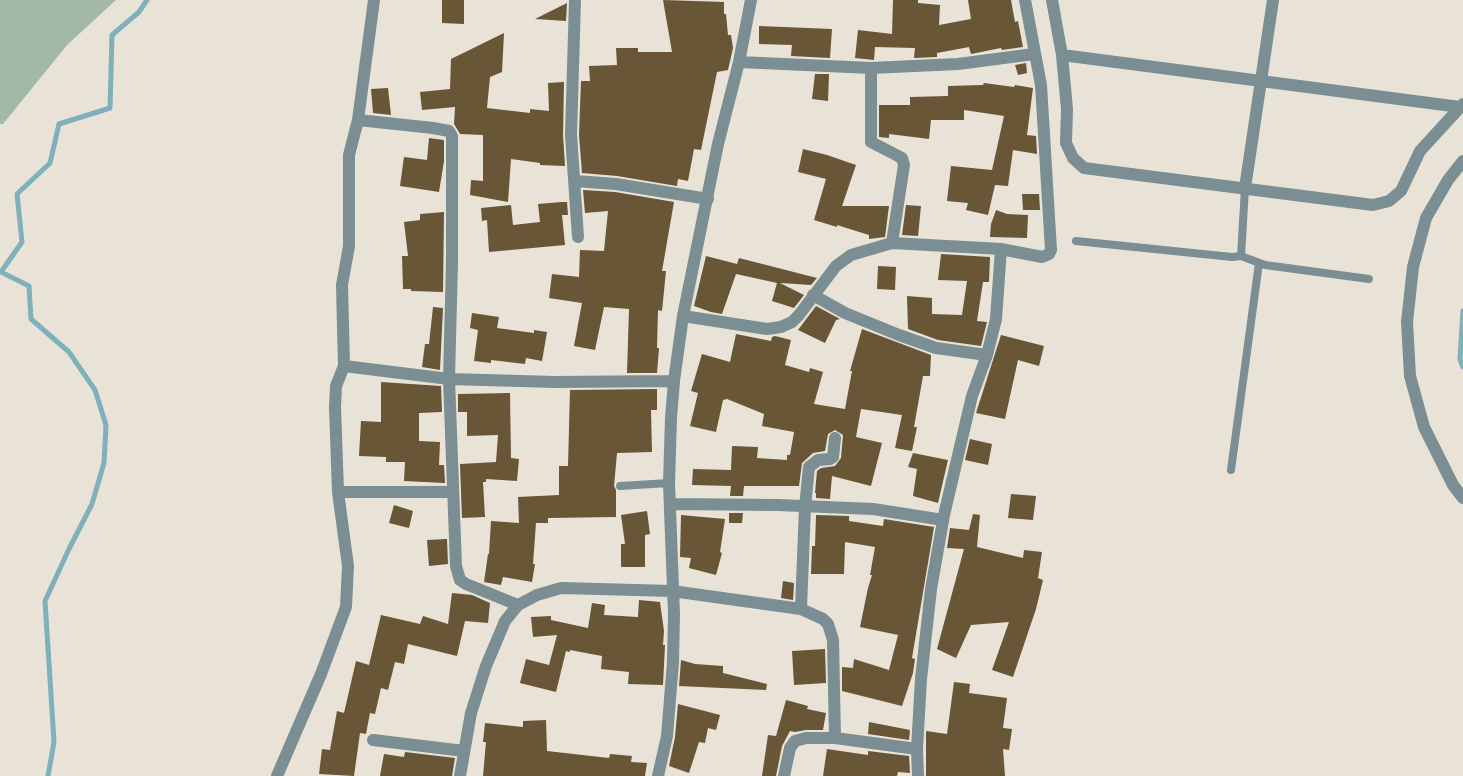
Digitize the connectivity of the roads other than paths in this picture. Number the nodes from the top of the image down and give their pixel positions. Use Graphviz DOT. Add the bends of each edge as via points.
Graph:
graph roads {
  1 [pos="374,0"];
  2 [pos="575,0"];
  3 [pos="751,0"];
  4 [pos="1025,0"];
  5 [pos="1052,0"];
  6 [pos="1273,0"];
  7 [pos="1034,54"];
  8 [pos="1062,55"];
  9 [pos="739,62"];
  10 [pos="871,68"];
  11 [pos="1261,81"];
  12 [pos="1461,105"];
  13 [pos="358,120"];
  14 [pos="1463,161"];
  15 [pos="575,181"];
  16 [pos="1245,188"];
  17 [pos="708,199"];
  18 [pos="578,237"];
  19 [pos="1076,241"];
  20 [pos="892,243"];
  21 [pos="1001,249"];
  22 [pos="1241,256"];
  23 [pos="1259,263"];
  24 [pos="1370,279"];
  25 [pos="813,295"];
  26 [pos="683,316"];
  27 [pos="987,356"];
  28 [pos="344,366"];
  29 [pos="449,379"];
  30 [pos="674,381"];
  31 [pos="835,438"];
  32 [pos="1231,470"];
  33 [pos="669,483"];
  34 [pos="620,486"];
  35 [pos="338,492"];
  36 [pos="452,492"];
  37 [pos="1463,498"];
  38 [pos="670,504"];
  39 [pos="805,507"];
  40 [pos="943,520"];
  41 [pos="672,591"];
  42 [pos="518,605"];
  43 [pos="801,609"];
  44 [pos="835,738"];
  45 [pos="373,740"];
  46 [pos="916,749"];
  47 [pos="464,751"];
  48 [pos="277,776"];
  49 [pos="460,776"];
  50 [pos="658,776"];
  51 [pos="784,776"];
  52 [pos="918,776"];
  1 -- 13 [label="street"];
  2 -- 15 [label="street" via="571,135"];
  3 -- 9 [label="street"];
  4 -- 7 [label="street"];
  5 -- 8 [label="street"];
  6 -- 11 [label="street"];
  7 -- 10 [label="street" via="958,64"];
  7 -- 21 [label="street" via="1041,85 1051,250 1042,257"];
  8 -- 11 [label="street"];
  8 -- 16 [label="street" via="1066,143 1072,158 1084,168"];
  9 -- 10 [label="street"];
  9 -- 17 [label="street"];
  10 -- 20 [label="street" via="871,142 902,158 904,165"];
  11 -- 12 [label="street"];
  11 -- 16 [label="street"];
  12 -- 16 [label="street" via="1420,151 1401,191 1389,201 1373,205"];
  13 -- 28 [label="street" via="349,155 349,246 342,285"];
  13 -- 29 [label="street" via="451,133"];
  14 -- 37 [label="street" via="1426,218 1413,267 1407,322 1410,376 1424,427"];
  15 -- 17 [label="street"];
  15 -- 18 [label="street"];
  16 -- 22 [label="lane"];
  17 -- 26 [label="street"];
  19 -- 22 [label="lane"];
  20 -- 21 [label="street"];
  20 -- 25 [label="street" via="851,255 836,266"];
  21 -- 27 [label="street" via="996,319"];
  22 -- 23 [label="lane"];
  23 -- 24 [label="lane"];
  23 -- 32 [label="lane"];
  25 -- 26 [label="street" via="792,322 781,327 767,329"];
  25 -- 27 [label="street" via="845,313 936,348"];
  26 -- 30 [label="street"];
  27 -- 40 [label="street" via="972,396"];
  28 -- 29 [label="street"];
  28 -- 35 [label="street" via="336,386"];
  29 -- 30 [label="street"];
  29 -- 36 [label="street"];
  30 -- 33 [label="street"];
  31 -- 39 [label="street" via="833,457 809,467"];
  33 -- 34 [label="lane"];
  33 -- 38 [label="street"];
  35 -- 36 [label="street"];
  35 -- 48 [label="street" via="348,566 346,607"];
  36 -- 42 [label="street" via="460,580"];
  38 -- 39 [label="street"];
  38 -- 41 [label="street"];
  39 -- 40 [label="street" via="873,509"];
  39 -- 43 [label="street"];
  40 -- 46 [label="street" via="924,641"];
  41 -- 42 [label="street" via="561,588"];
  41 -- 43 [label="street"];
  41 -- 50 [label="street" via="673,662 667,736"];
  42 -- 47 [label="street" via="505,621 486,666"];
  43 -- 44 [label="street" via="823,619 831,632"];
  44 -- 46 [label="street"];
  44 -- 51 [label="street" via="795,741"];
  45 -- 47 [label="street"];
  46 -- 52 [label="street"];
  47 -- 49 [label="street"];
}
